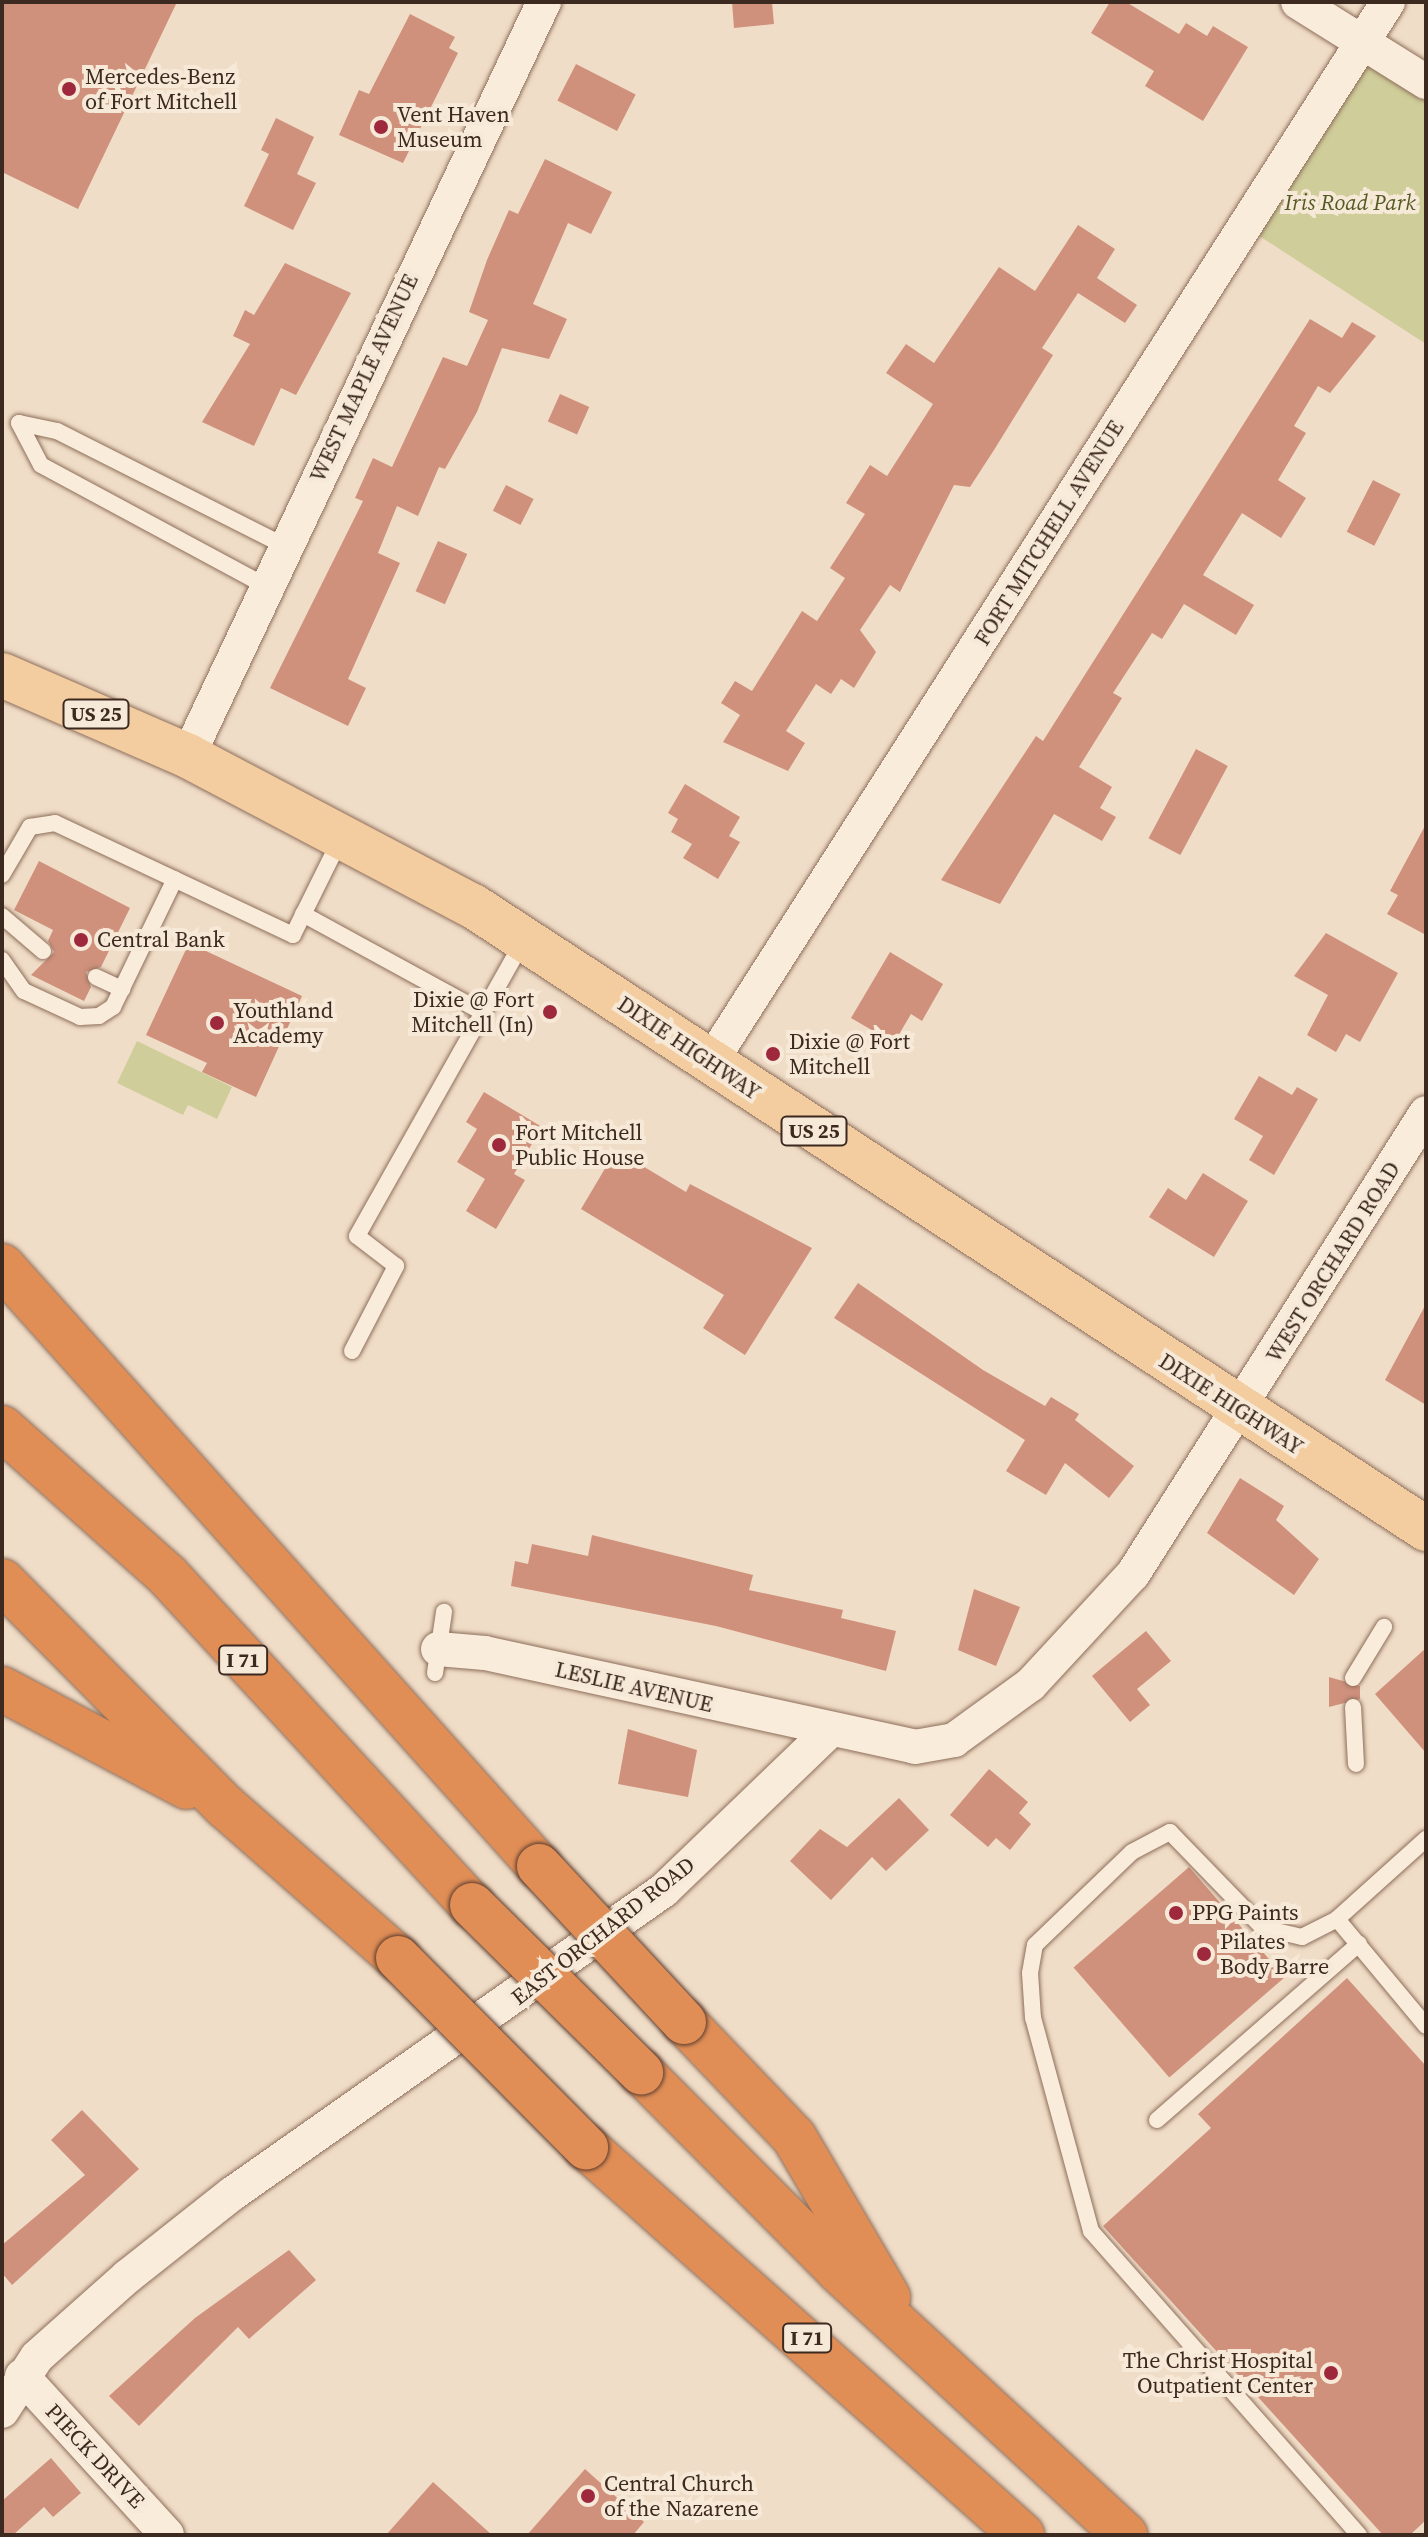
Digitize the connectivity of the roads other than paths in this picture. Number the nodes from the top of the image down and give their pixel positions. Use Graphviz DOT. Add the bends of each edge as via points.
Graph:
graph roads {
  1 [pos="544,2"];
  2 [pos="1298,2"];
  3 [pos="1388,2"];
  4 [pos="1363,41"];
  5 [pos="1426,82"];
  6 [pos="285,546"];
  7 [pos="266,586"];
  8 [pos="2,675"];
  9 [pos="188,756"];
  10 [pos="341,836"];
  11 [pos="2,875"];
  12 [pos="175,879"];
  13 [pos="303,914"];
  14 [pos="2,916"];
  15 [pos="525,939"];
  16 [pos="43,951"];
  17 [pos="2,960"];
  18 [pos="96,977"];
  19 [pos="122,989"];
  20 [pos="482,1012"];
  21 [pos="710,1063"];
  22 [pos="1426,1113"];
  23 [pos="2,1266"];
  24 [pos="352,1351"];
  25 [pos="1239,1411"];
  26 [pos="2,1428"];
  27 [pos="1426,1529"];
  28 [pos="2,1581"];
  29 [pos="444,1612"];
  30 [pos="1384,1627"];
  31 [pos="436,1661"];
  32 [pos="1353,1678"];
  33 [pos="2,1689"];
  34 [pos="1353,1707"];
  35 [pos="829,1731"];
  36 [pos="1356,1764"];
  37 [pos="226,1807"];
  38 [pos="1426,1839"];
  39 [pos="1337,1919"];
  40 [pos="1359,1944"];
  41 [pos="1426,2026"];
  42 [pos="1157,2120"];
  43 [pos="912,2337"];
  44 [pos="22,2376"];
  45 [pos="2,2411"];
  46 [pos="167,2535"];
  47 [pos="1022,2535"];
  48 [pos="1125,2535"];
  49 [pos="1359,2535"];
  1 -- 6 [label="street, WEST MAPLE AVENUE"];
  2 -- 4 [label="street"];
  3 -- 4 [label="street, FORT MITCHELL AVENUE"];
  4 -- 5 [label="street"];
  4 -- 21 [label="street, FORT MITCHELL AVENUE"];
  6 -- 7 [label="street, WEST MAPLE AVENUE"];
  6 -- 7 [label="lane" via="57,431 19,423 41,465"];
  7 -- 9 [label="street, WEST MAPLE AVENUE"];
  8 -- 9 [label="main road, DIXIE HIGHWAY / US 25"];
  9 -- 10 [label="main road, DIXIE HIGHWAY / US 25"];
  10 -- 13 [label="lane"];
  10 -- 15 [label="main road, DIXIE HIGHWAY / US 25"];
  11 -- 12 [label="lane" via="30,827 55,823"];
  12 -- 13 [label="lane" via="293,935"];
  12 -- 19 [label="lane"];
  13 -- 20 [label="lane"];
  14 -- 16 [label="lane"];
  15 -- 20 [label="lane"];
  15 -- 21 [label="main road, DIXIE HIGHWAY / US 25"];
  17 -- 19 [label="lane" via="24,991 80,1017 113,1007"];
  18 -- 19 [label="lane"];
  20 -- 24 [label="lane" via="357,1236 396,1266"];
  21 -- 25 [label="main road, DIXIE HIGHWAY / US 25"];
  22 -- 25 [label="street, WEST ORCHARD ROAD"];
  23 -- 43 [label="highway, bridge" via="539,1866 794,2137"];
  25 -- 27 [label="main road, DIXIE HIGHWAY / US 25"];
  25 -- 35 [label="street" via="1133,1574 986,1723 954,1740 915,1747"];
  26 -- 43 [label="highway, I 71, bridge" via="168,1576 472,1905"];
  28 -- 37 [label="highway, I 71"];
  29 -- 31 [label="lane"];
  30 -- 32 [label="lane"];
  31 -- 35 [label="street, LESLIE AVENUE" via="485,1653"];
  33 -- 37 [label="highway"];
  34 -- 36 [label="lane"];
  35 -- 44 [label="street, EAST ORCHARD ROAD" via="664,1890 232,2194 128,2276"];
  37 -- 47 [label="highway, I 71, bridge" via="398,1958 586,2147"];
  38 -- 39 [label="lane"];
  39 -- 40 [label="lane"];
  39 -- 49 [label="lane" via="1302,1937 1263,1928 1170,1832 1132,1852 1035,1945 1030,1973 1033,2018 1091,2231"];
  40 -- 41 [label="lane"];
  40 -- 42 [label="lane"];
  43 -- 48 [label="highway, I 71"];
  44 -- 45 [label="street, EAST ORCHARD ROAD"];
  44 -- 46 [label="street, PIECK DRIVE"];
}
